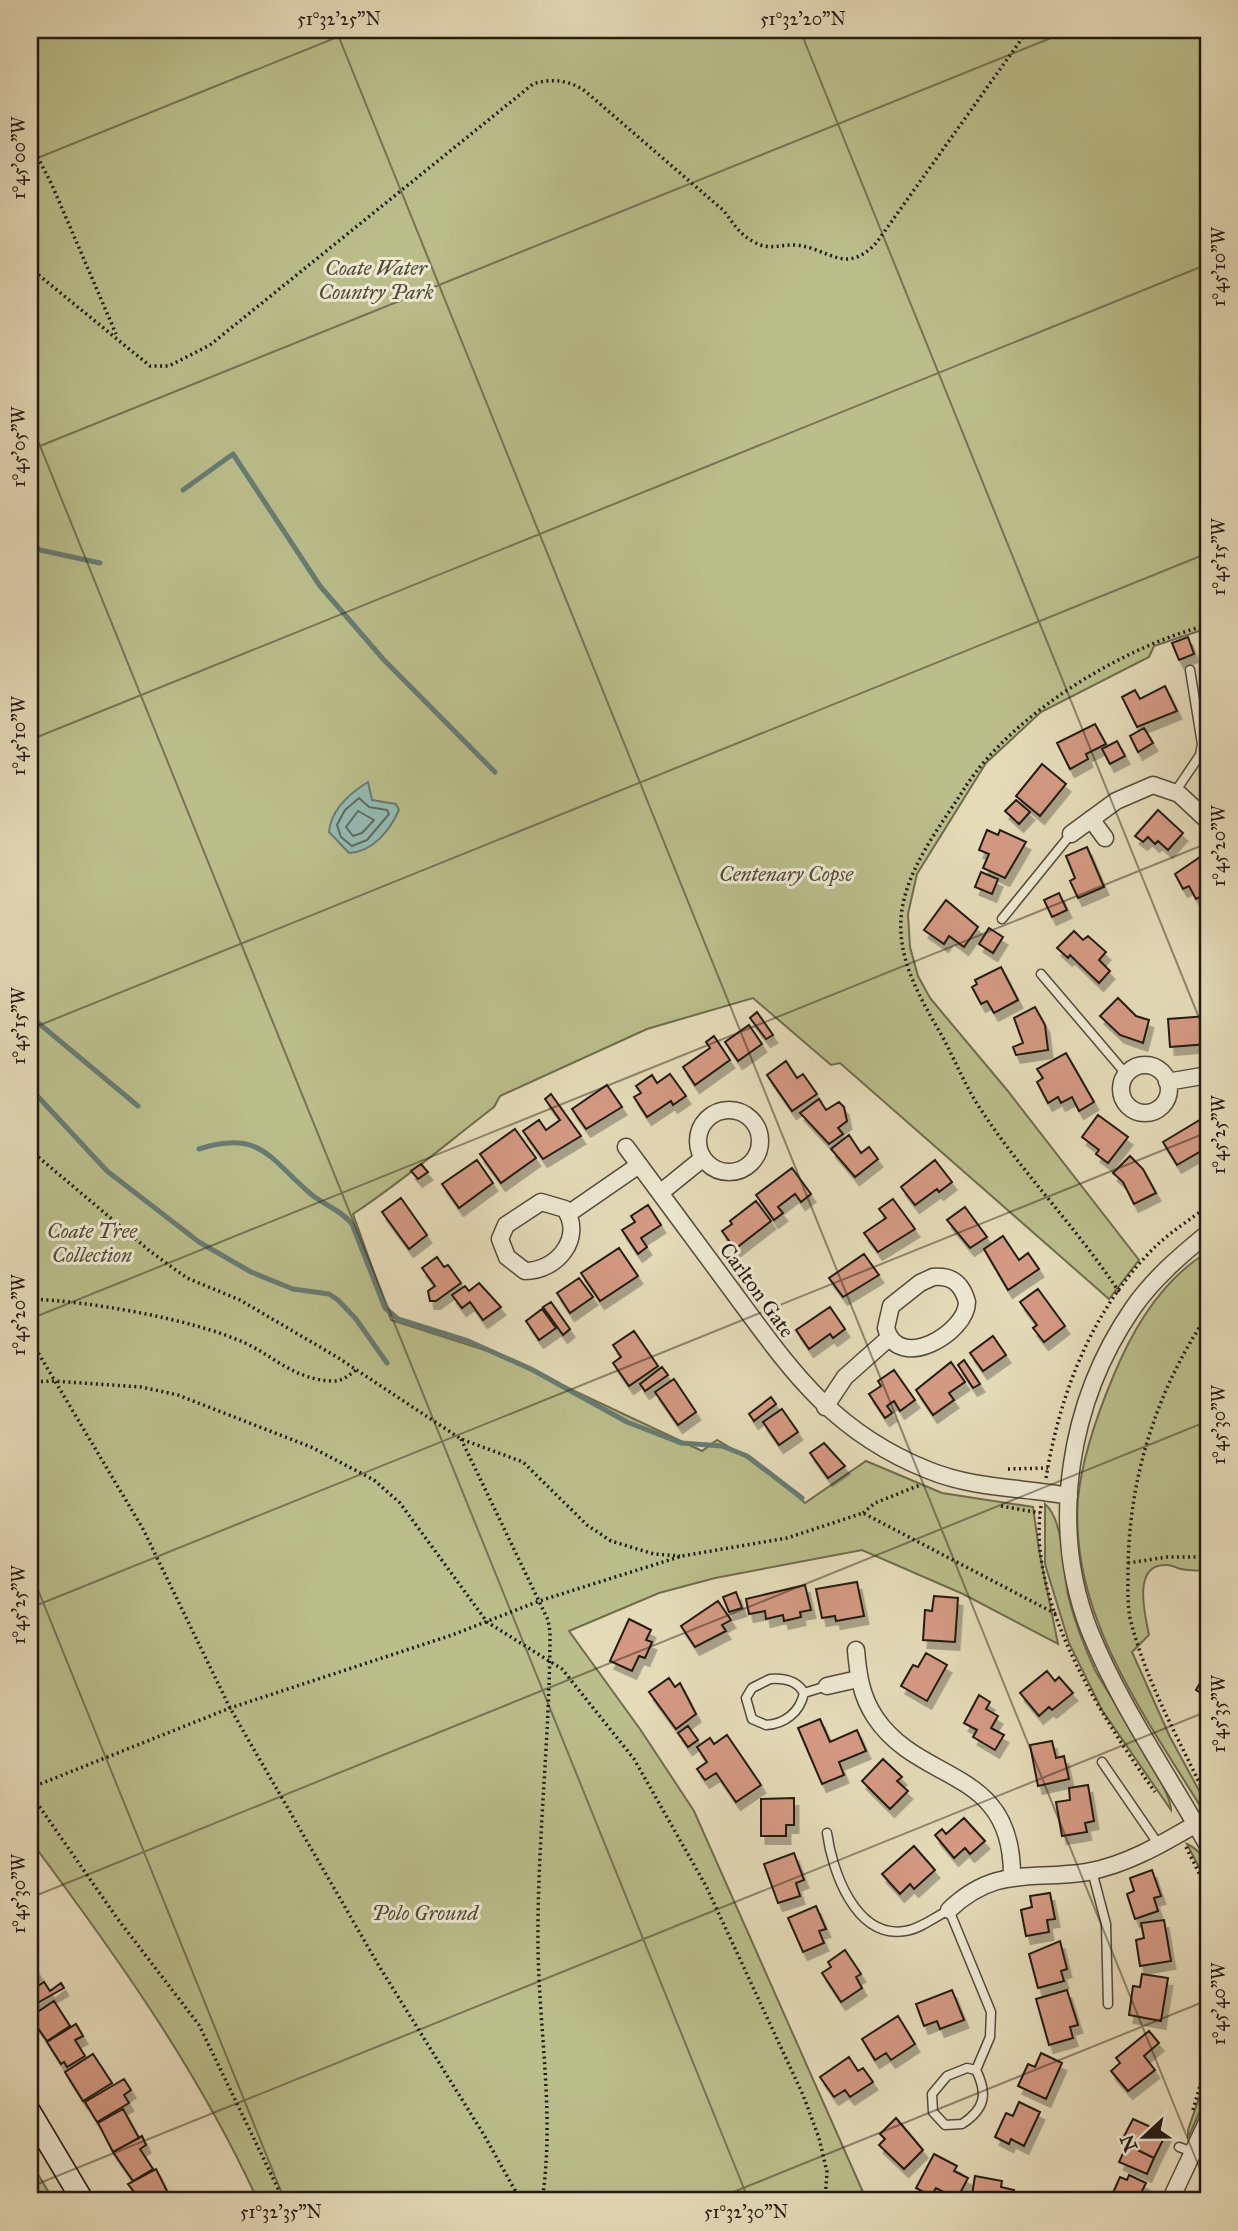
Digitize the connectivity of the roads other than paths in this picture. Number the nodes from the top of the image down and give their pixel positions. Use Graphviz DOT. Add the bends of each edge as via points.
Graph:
graph roads {
  1 [pos="1190,670"];
  2 [pos="1175,792"];
  3 [pos="1091,819"];
  4 [pos="1208,821"];
  5 [pos="1071,834"];
  6 [pos="1105,838"];
  7 [pos="1002,919"];
  8 [pos="1041,974"];
  9 [pos="1126,1074"];
  10 [pos="1208,1075"];
  11 [pos="1167,1082"];
  12 [pos="626,1147"];
  13 [pos="702,1159"];
  14 [pos="639,1165"];
  15 [pos="660,1193"];
  16 [pos="568,1214"];
  17 [pos="1208,1233"];
  18 [pos="890,1337"];
  19 [pos="825,1406"];
  20 [pos="1069,1496"];
  21 [pos="856,1650"];
  22 [pos="858,1679"];
  23 [pos="827,1686"];
  24 [pos="804,1693"];
  25 [pos="1102,1762"];
  26 [pos="1196,1824"];
  27 [pos="827,1833"];
  28 [pos="1159,1845"];
  29 [pos="1208,1846"];
  30 [pos="1092,1871"];
  31 [pos="1012,1875"];
  32 [pos="949,1910"];
  33 [pos="1108,2004"];
  34 [pos="975,2070"];
  35 [pos="30,2112"];
  36 [pos="1208,2120"];
  37 [pos="1172,2197"];
  38 [pos="83,2201"];
  39 [pos="1190,2201"];
  1 -- 2 [label="lane" via="1202,744 1200,755"];
  2 -- 3 [label="street" via="1153,785 1142,787"];
  2 -- 4 [label="street"];
  3 -- 5 [label="street"];
  3 -- 6 [label="street"];
  5 -- 7 [label="lane"];
  8 -- 9 [label="lane"];
  9 -- 11 [label="street" via="1147,1065 1161,1071"];
  9 -- 11 [label="street" via="1122,1097 1139,1112 1161,1107 1168,1093"];
  10 -- 11 [label="street"];
  12 -- 14 [label="street, Carlton Gate"];
  13 -- 15 [label="street"];
  14 -- 15 [label="street, Carlton Gate"];
  14 -- 16 [label="street"];
  15 -- 19 [label="street, Carlton Gate" via="796,1378"];
  16 -- 16 [label="street" via="573,1228 570,1245 538,1270 518,1268 503,1251 500,1239 506,1225 537,1204 551,1203"];
  17 -- 20 [label="street" via="1162,1273 1111,1346 1083,1411"];
  18 -- 18 [label="street" via="887,1318 895,1301 933,1277 958,1283 967,1302 960,1322 920,1349 903,1346"];
  18 -- 19 [label="street" via="845,1377"];
  19 -- 20 [label="street, Carlton Gate" via="868,1439 928,1470 986,1488"];
  20 -- 26 [label="street" via="1074,1573 1090,1630 1117,1687"];
  21 -- 22 [label="street"];
  22 -- 23 [label="street"];
  22 -- 31 [label="street" via="870,1709 887,1732 907,1749 969,1784 989,1804 1007,1833"];
  23 -- 24 [label="lane"];
  24 -- 24 [label="lane" via="797,1710 779,1723 759,1723 748,1712 748,1693 763,1682 787,1679"];
  25 -- 28 [label="lane"];
  26 -- 28 [label="street"];
  26 -- 29 [label="street"];
  27 -- 32 [label="lane" via="844,1893 872,1922 892,1931 907,1931"];
  28 -- 30 [label="street"];
  30 -- 31 [label="street"];
  30 -- 33 [label="lane" via="1106,1924"];
  31 -- 32 [label="street" via="970,1894"];
  32 -- 34 [label="lane" via="991,2012 990,2037"];
  34 -- 34 [label="lane" via="984,2095 982,2105 962,2124 945,2125 933,2111 933,2093 953,2072"];
  35 -- 38 [label="main road"];
  36 -- 37 [label="street" via="1186,2150"];
  37 -- 39 [label="lane"];
}
